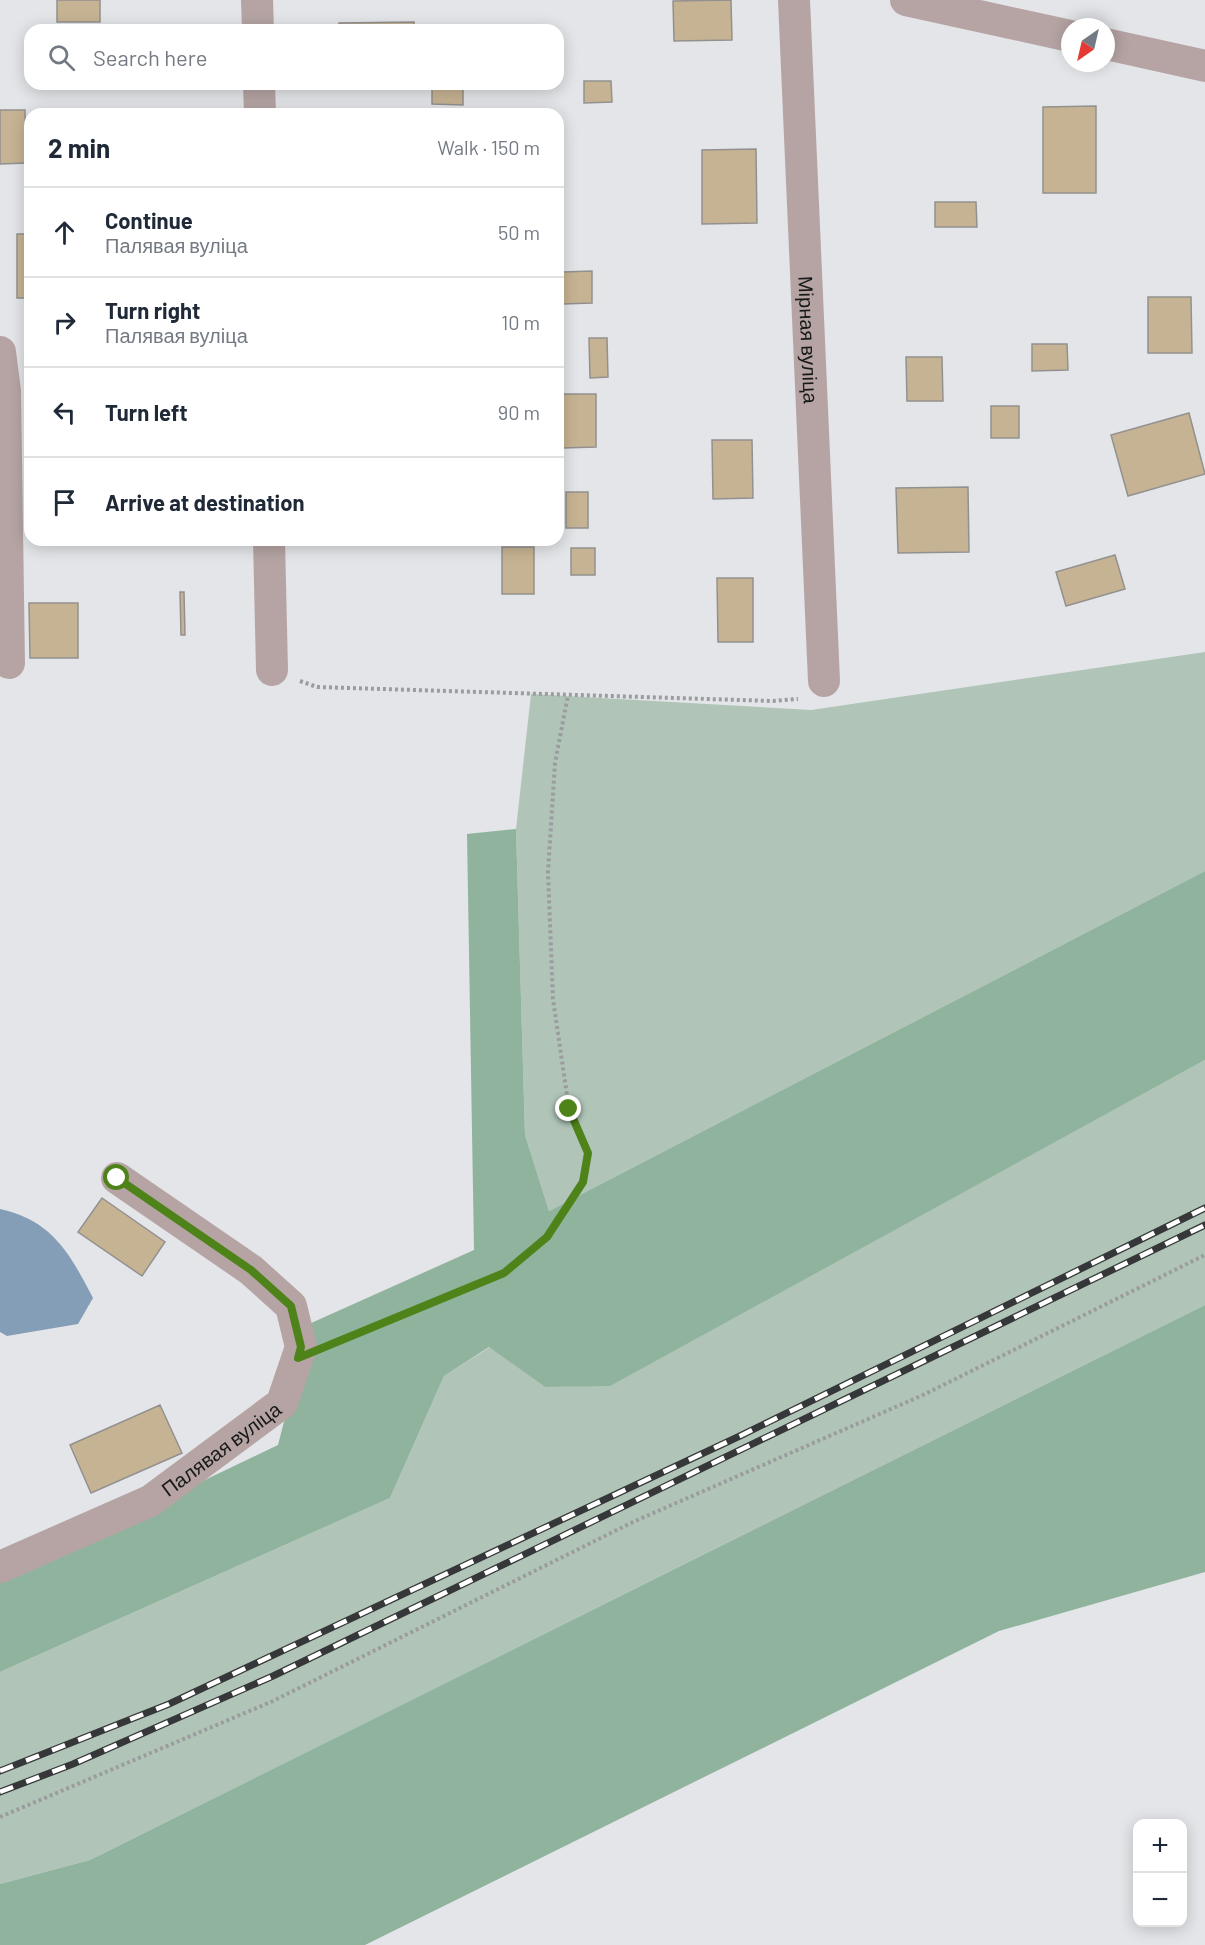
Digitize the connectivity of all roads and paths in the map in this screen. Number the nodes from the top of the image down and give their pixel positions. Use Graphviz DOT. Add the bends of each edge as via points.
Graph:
graph roads {
  1 [pos="257,0"];
  2 [pos="794,0"];
  3 [pos="906,0"];
  4 [pos="258,24"];
  5 [pos="1061,34"];
  6 [pos="1115,46"];
  7 [pos="1205,66"];
  8 [pos="259,90"];
  9 [pos="260,108"];
  10 [pos="0,352"];
  11 [pos="269,546"];
  12 [pos="9,663"];
  13 [pos="272,670"];
  14 [pos="824,681"];
  15 [pos="568,695"];
  16 [pos="117,1178"];
  17 [pos="1205,1255"];
  18 [pos="298,1358"];
  19 [pos="0,1566"];
  20 [pos="0,1816"];
  1 -- 4 [label="street"];
  2 -- 14 [label="street, Мірная вуліца"];
  3 -- 5 [label="street"];
  6 -- 7 [label="street"];
  8 -- 9 [label="street"];
  10 -- 12 [label="street" via="5,391"];
  11 -- 13 [label="street"];
  13 -- 15 [label="path" via="317,687"];
  14 -- 15 [label="path" via="810,698 773,701"];
  15 -- 18 [label="path" via="555,763 548,872 553,999 569,1109 588,1153 583,1182 547,1237 504,1273"];
  16 -- 18 [label="street, Палявая вуліца" via="251,1270 291,1306 301,1347"];
  17 -- 20 [label="path" via="923,1395 635,1521 273,1701"];
  18 -- 19 [label="street, Палявая вуліца" via="282,1403 150,1501"];
}
